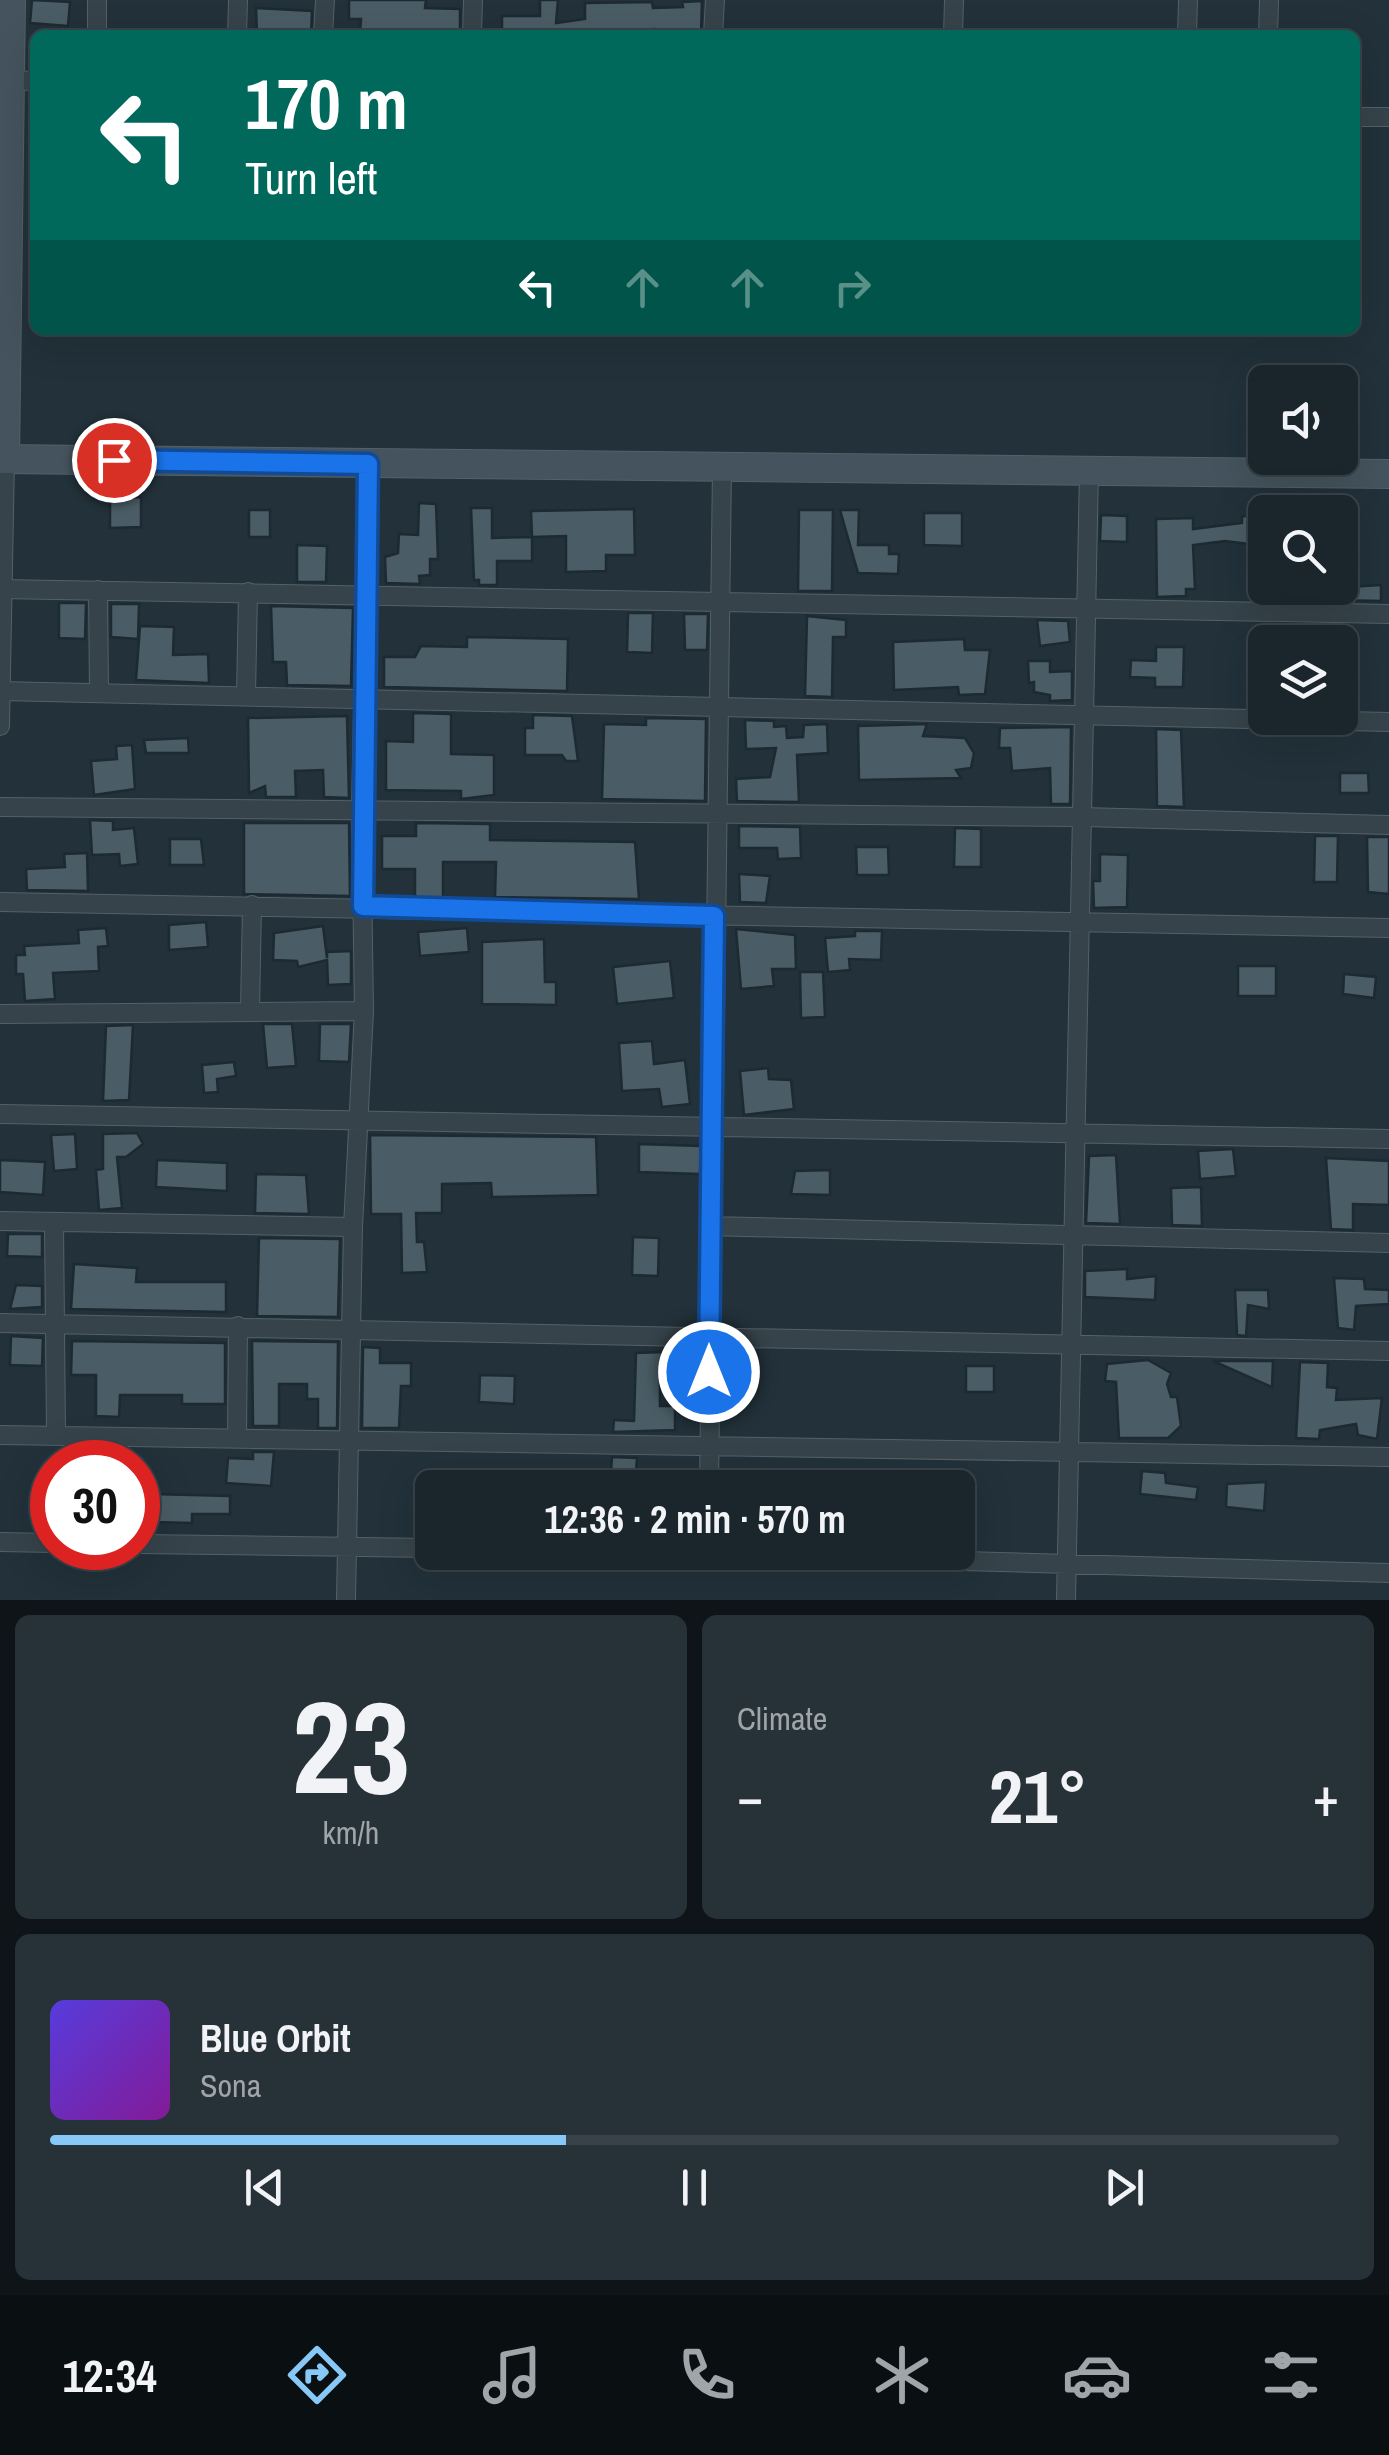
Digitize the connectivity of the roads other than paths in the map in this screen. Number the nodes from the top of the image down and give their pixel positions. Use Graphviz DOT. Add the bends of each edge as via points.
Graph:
graph roads {
  1 [pos="11,0"];
  2 [pos="97,0"];
  3 [pos="238,0"];
  4 [pos="325,0"];
  5 [pos="473,0"];
  6 [pos="714,0"];
  7 [pos="954,0"];
  8 [pos="1188,0"];
  9 [pos="1268,0"];
  10 [pos="97,30"];
  11 [pos="236,30"];
  12 [pos="323,30"];
  13 [pos="472,30"];
  14 [pos="713,30"];
  15 [pos="954,30"];
  16 [pos="1187,30"];
  17 [pos="1268,30"];
  18 [pos="15,80"];
  19 [pos="1360,116"];
  20 [pos="1389,117"];
  21 [pos="2,459"];
  22 [pos="368,464"];
  23 [pos="722,467"];
  24 [pos="1089,471"];
  25 [pos="1389,474"];
  26 [pos="2,589"];
  27 [pos="98,590"];
  28 [pos="248,592"];
  29 [pos="366,593"];
  30 [pos="723,602"];
  31 [pos="1087,608"];
  32 [pos="1389,614"];
  33 [pos="0,691"];
  34 [pos="98,692"];
  35 [pos="246,694"];
  36 [pos="364,696"];
  37 [pos="720,707"];
  38 [pos="1085,714"];
  39 [pos="1389,722"];
  40 [pos="0,726"];
  41 [pos="0,807"];
  42 [pos="362,809"];
  43 [pos="717,816"];
  44 [pos="1082,817"];
  45 [pos="1389,825"];
  46 [pos="0,902"];
  47 [pos="252,905"];
  48 [pos="363,906"];
  49 [pos="714,916"];
  50 [pos="1080,924"];
  51 [pos="1389,928"];
  52 [pos="250,1010"];
  53 [pos="364,1011"];
  54 [pos="0,1014"];
  55 [pos="0,1114"];
  56 [pos="359,1119"];
  57 [pos="712,1125"];
  58 [pos="1074,1132"];
  59 [pos="1389,1139"];
  60 [pos="0,1221"];
  61 [pos="54,1222"];
  62 [pos="709,1226"];
  63 [pos="353,1228"];
  64 [pos="1071,1236"];
  65 [pos="1389,1244"];
  66 [pos="0,1323"];
  67 [pos="55,1324"];
  68 [pos="238,1326"];
  69 [pos="350,1327"];
  70 [pos="709,1335"];
  71 [pos="1068,1344"];
  72 [pos="1389,1350"];
  73 [pos="0,1434"];
  74 [pos="56,1435"];
  75 [pos="237,1436"];
  76 [pos="348,1438"];
  77 [pos="709,1445"];
  78 [pos="1067,1450"];
  79 [pos="1389,1457"];
  80 [pos="708,1470"];
  81 [pos="0,1542"];
  82 [pos="30,1543"];
  83 [pos="160,1544"];
  84 [pos="346,1546"];
  85 [pos="415,1548"];
  86 [pos="975,1561"];
  87 [pos="1066,1564"];
  88 [pos="1389,1573"];
  89 [pos="346,1600"];
  90 [pos="1066,1600"];
  1 -- 18 [label="street"];
  2 -- 10 [label="street"];
  3 -- 11 [label="street"];
  4 -- 12 [label="street"];
  5 -- 13 [label="street"];
  6 -- 14 [label="street"];
  7 -- 15 [label="street"];
  8 -- 16 [label="street"];
  9 -- 17 [label="street"];
  18 -- 21 [label="street"];
  19 -- 20 [label="street"];
  21 -- 22 [label="street"];
  21 -- 26 [label="street"];
  22 -- 23 [label="street"];
  22 -- 29 [label="street"];
  23 -- 24 [label="street"];
  23 -- 30 [label="street"];
  24 -- 25 [label="street"];
  24 -- 31 [label="street"];
  26 -- 27 [label="street"];
  26 -- 33 [label="street"];
  27 -- 28 [label="street"];
  27 -- 34 [label="street"];
  28 -- 29 [label="street"];
  28 -- 35 [label="street"];
  29 -- 30 [label="street"];
  29 -- 36 [label="street"];
  30 -- 31 [label="street"];
  30 -- 37 [label="street"];
  31 -- 32 [label="street"];
  31 -- 38 [label="street"];
  33 -- 34 [label="street"];
  33 -- 40 [label="street"];
  34 -- 35 [label="street"];
  35 -- 36 [label="street"];
  36 -- 37 [label="street"];
  36 -- 42 [label="street"];
  37 -- 38 [label="street"];
  37 -- 43 [label="street"];
  38 -- 39 [label="street"];
  38 -- 44 [label="street"];
  41 -- 42 [label="street"];
  42 -- 43 [label="street"];
  42 -- 48 [label="street"];
  43 -- 44 [label="street"];
  43 -- 49 [label="street"];
  44 -- 45 [label="street"];
  44 -- 50 [label="street"];
  46 -- 47 [label="street"];
  47 -- 48 [label="street"];
  47 -- 52 [label="street"];
  48 -- 49 [label="street"];
  48 -- 53 [label="street"];
  49 -- 50 [label="street"];
  49 -- 57 [label="street"];
  50 -- 51 [label="street"];
  50 -- 58 [label="street"];
  52 -- 53 [label="street"];
  52 -- 54 [label="street"];
  53 -- 56 [label="street"];
  55 -- 56 [label="street"];
  56 -- 57 [label="street"];
  56 -- 63 [label="street"];
  57 -- 58 [label="street"];
  57 -- 62 [label="street"];
  58 -- 59 [label="street"];
  58 -- 64 [label="street"];
  60 -- 61 [label="street"];
  61 -- 63 [label="street"];
  61 -- 67 [label="street"];
  62 -- 64 [label="street"];
  62 -- 70 [label="street"];
  63 -- 69 [label="street"];
  64 -- 65 [label="street"];
  64 -- 71 [label="street"];
  66 -- 67 [label="street"];
  67 -- 68 [label="street"];
  67 -- 74 [label="street"];
  68 -- 69 [label="street"];
  68 -- 75 [label="street"];
  69 -- 70 [label="street"];
  69 -- 76 [label="street"];
  70 -- 71 [label="street"];
  70 -- 77 [label="street"];
  71 -- 72 [label="street"];
  71 -- 78 [label="street"];
  73 -- 74 [label="street"];
  74 -- 75 [label="street"];
  75 -- 76 [label="street"];
  76 -- 77 [label="street"];
  76 -- 84 [label="street"];
  77 -- 78 [label="street"];
  77 -- 80 [label="street"];
  78 -- 79 [label="street"];
  78 -- 87 [label="street"];
  81 -- 82 [label="street"];
  83 -- 84 [label="street"];
  84 -- 85 [label="street"];
  84 -- 89 [label="street"];
  86 -- 87 [label="street"];
  87 -- 88 [label="street"];
  87 -- 90 [label="street"];
}
